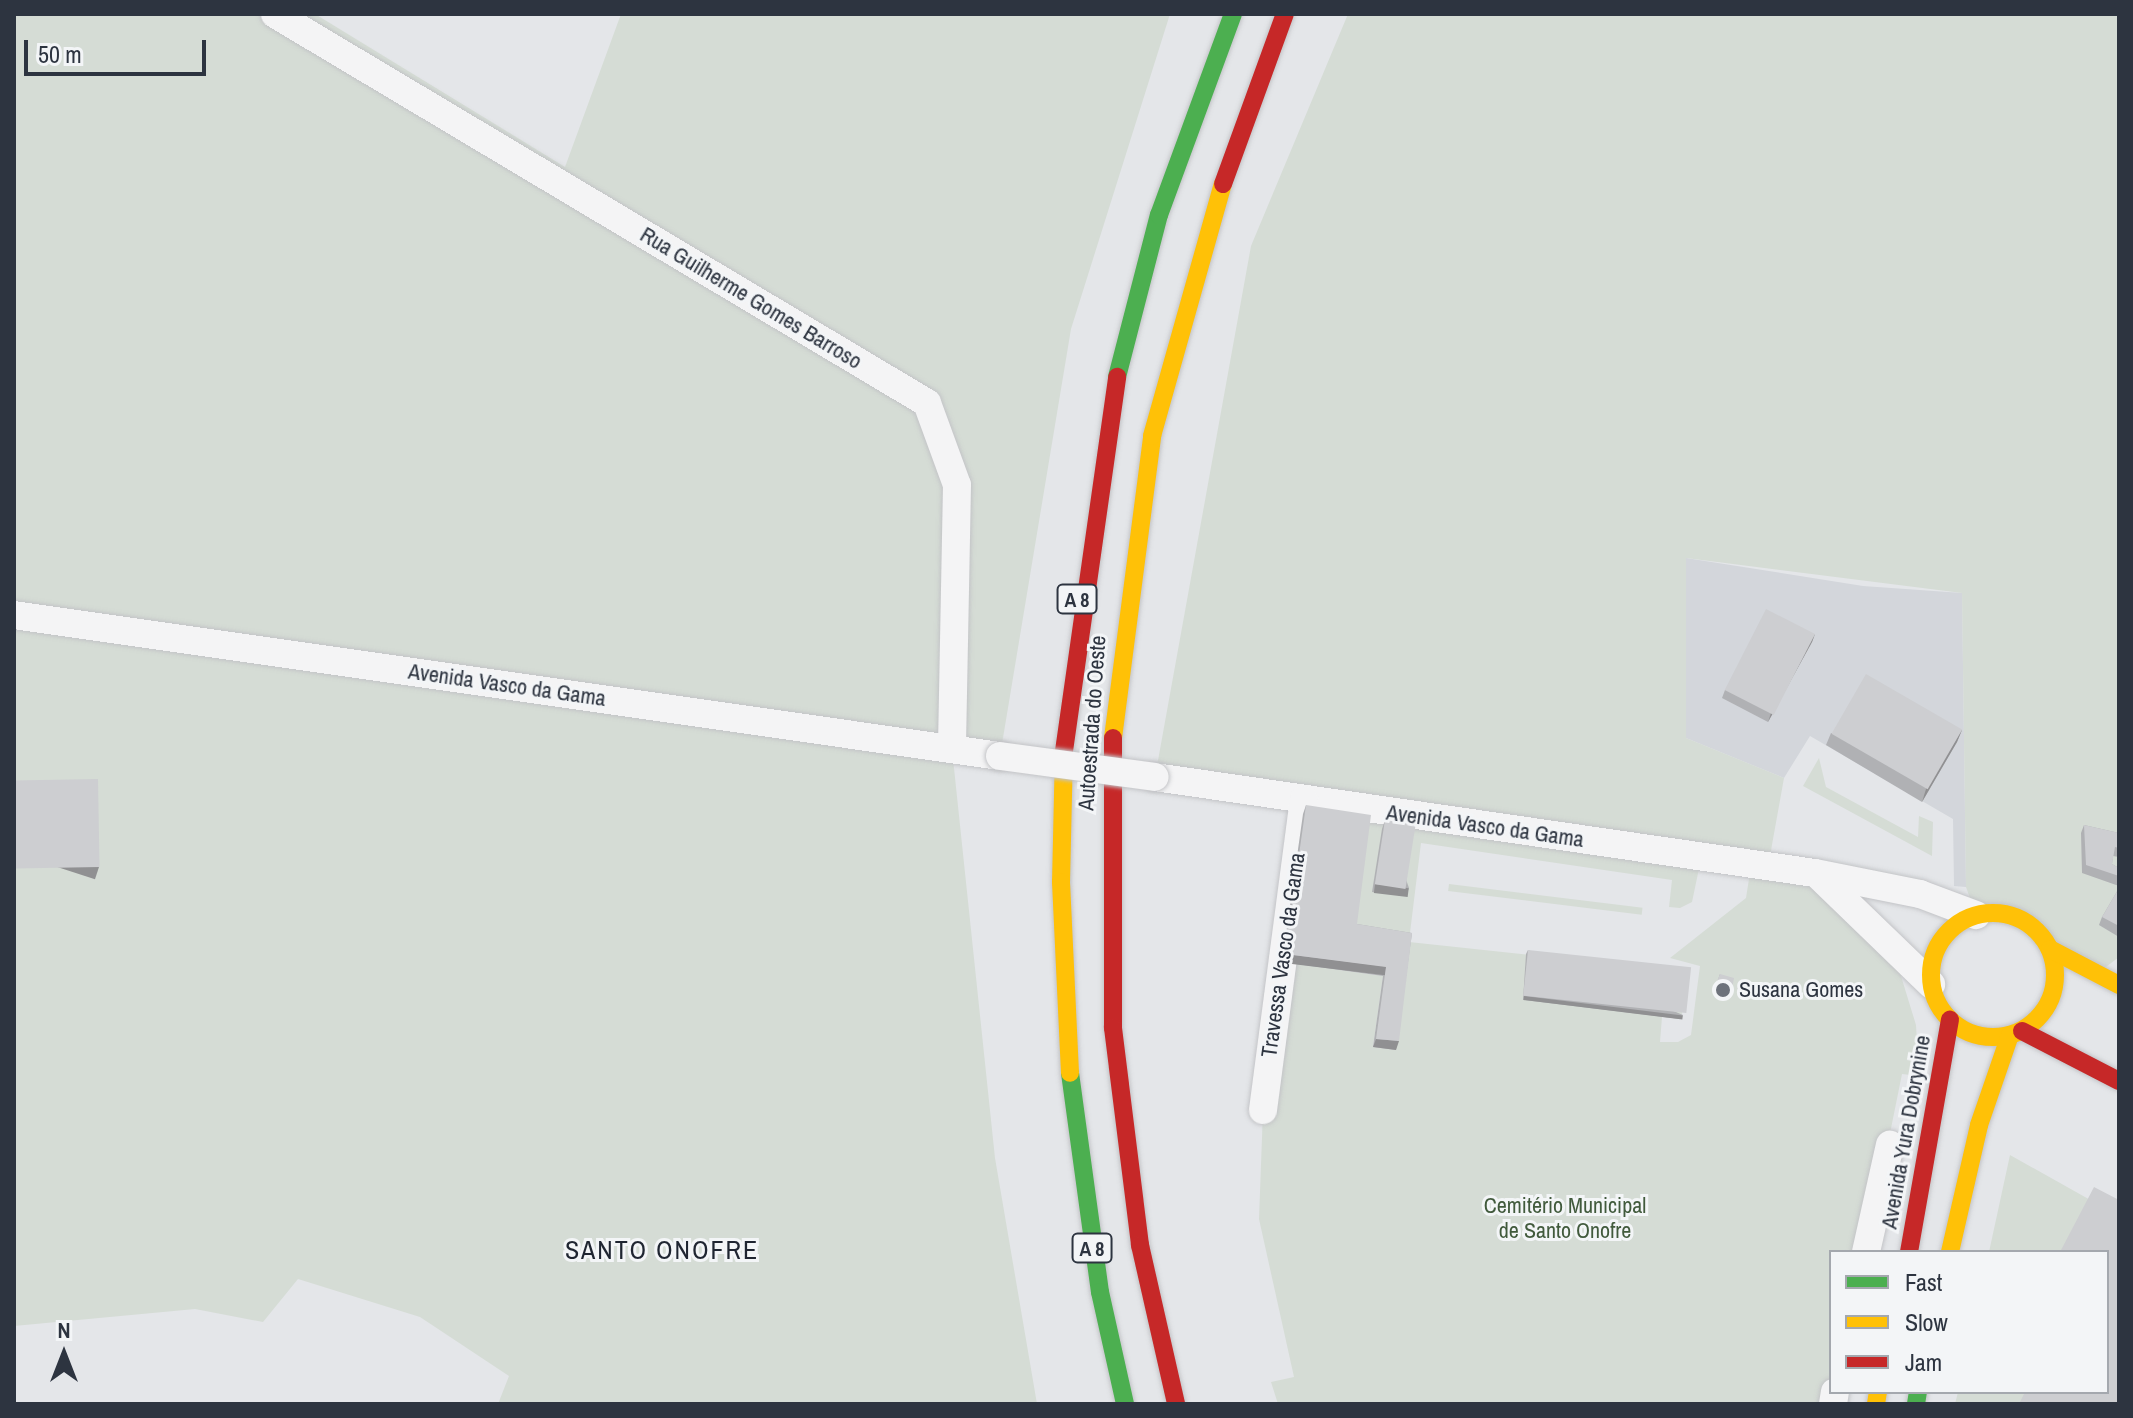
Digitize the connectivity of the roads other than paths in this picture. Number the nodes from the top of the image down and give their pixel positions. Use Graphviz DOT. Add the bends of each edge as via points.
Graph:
graph roads {
  1 [pos="275,14"];
  2 [pos="1233,14"];
  3 [pos="1285,14"];
  4 [pos="14,615"];
  5 [pos="952,748"];
  6 [pos="1304,800"];
  7 [pos="1815,873"];
  8 [pos="1976,915"];
  9 [pos="2050,949"];
  10 [pos="1931,984"];
  11 [pos="2119,985"];
  12 [pos="1950,1020"];
  13 [pos="2016,1033"];
  14 [pos="2119,1081"];
  15 [pos="1263,1110"];
  16 [pos="1890,1145"];
  17 [pos="1866,1250"];
  18 [pos="1909,1250"];
  19 [pos="1950,1250"];
  20 [pos="1125,1404"];
  21 [pos="1176,1404"];
  1 -- 5 [label="street, Rua Guilherme Gomes Barroso" via="927,403 957,485"];
  2 -- 20 [label="main road, Autoestrada do Oeste / A 8" via="1159,215 1108,413 1065,721 1061,911 1071,1091 1097,1277"];
  3 -- 21 [label="main road, Autoestrada do Oeste / A 8" via="1203,239 1155,421 1113,726 1115,1042 1140,1245"];
  4 -- 5 [label="street, Avenida Vasco da Gama"];
  5 -- 6 [label="street, Avenida Vasco da Gama, bridge"];
  6 -- 7 [label="street, Avenida Vasco da Gama"];
  6 -- 15 [label="street, Travessa Vasco da Gama"];
  7 -- 8 [label="street, Avenida Vasco da Gama" via="1920,894"];
  7 -- 10 [label="street" via="1872,920"];
  8 -- 9 [label="main road" via="2019,918"];
  8 -- 10 [label="main road" via="1945,934"];
  9 -- 11 [label="main road"];
  9 -- 13 [label="main road" via="2052,995"];
  10 -- 12 [label="main road"];
  12 -- 13 [label="main road" via="1978,1036"];
  12 -- 18 [label="main road, Avenida Yura Dobrynine"];
  13 -- 14 [label="main road"];
  13 -- 19 [label="main road" via="1979,1125"];
  16 -- 17 [label="street"];
}
